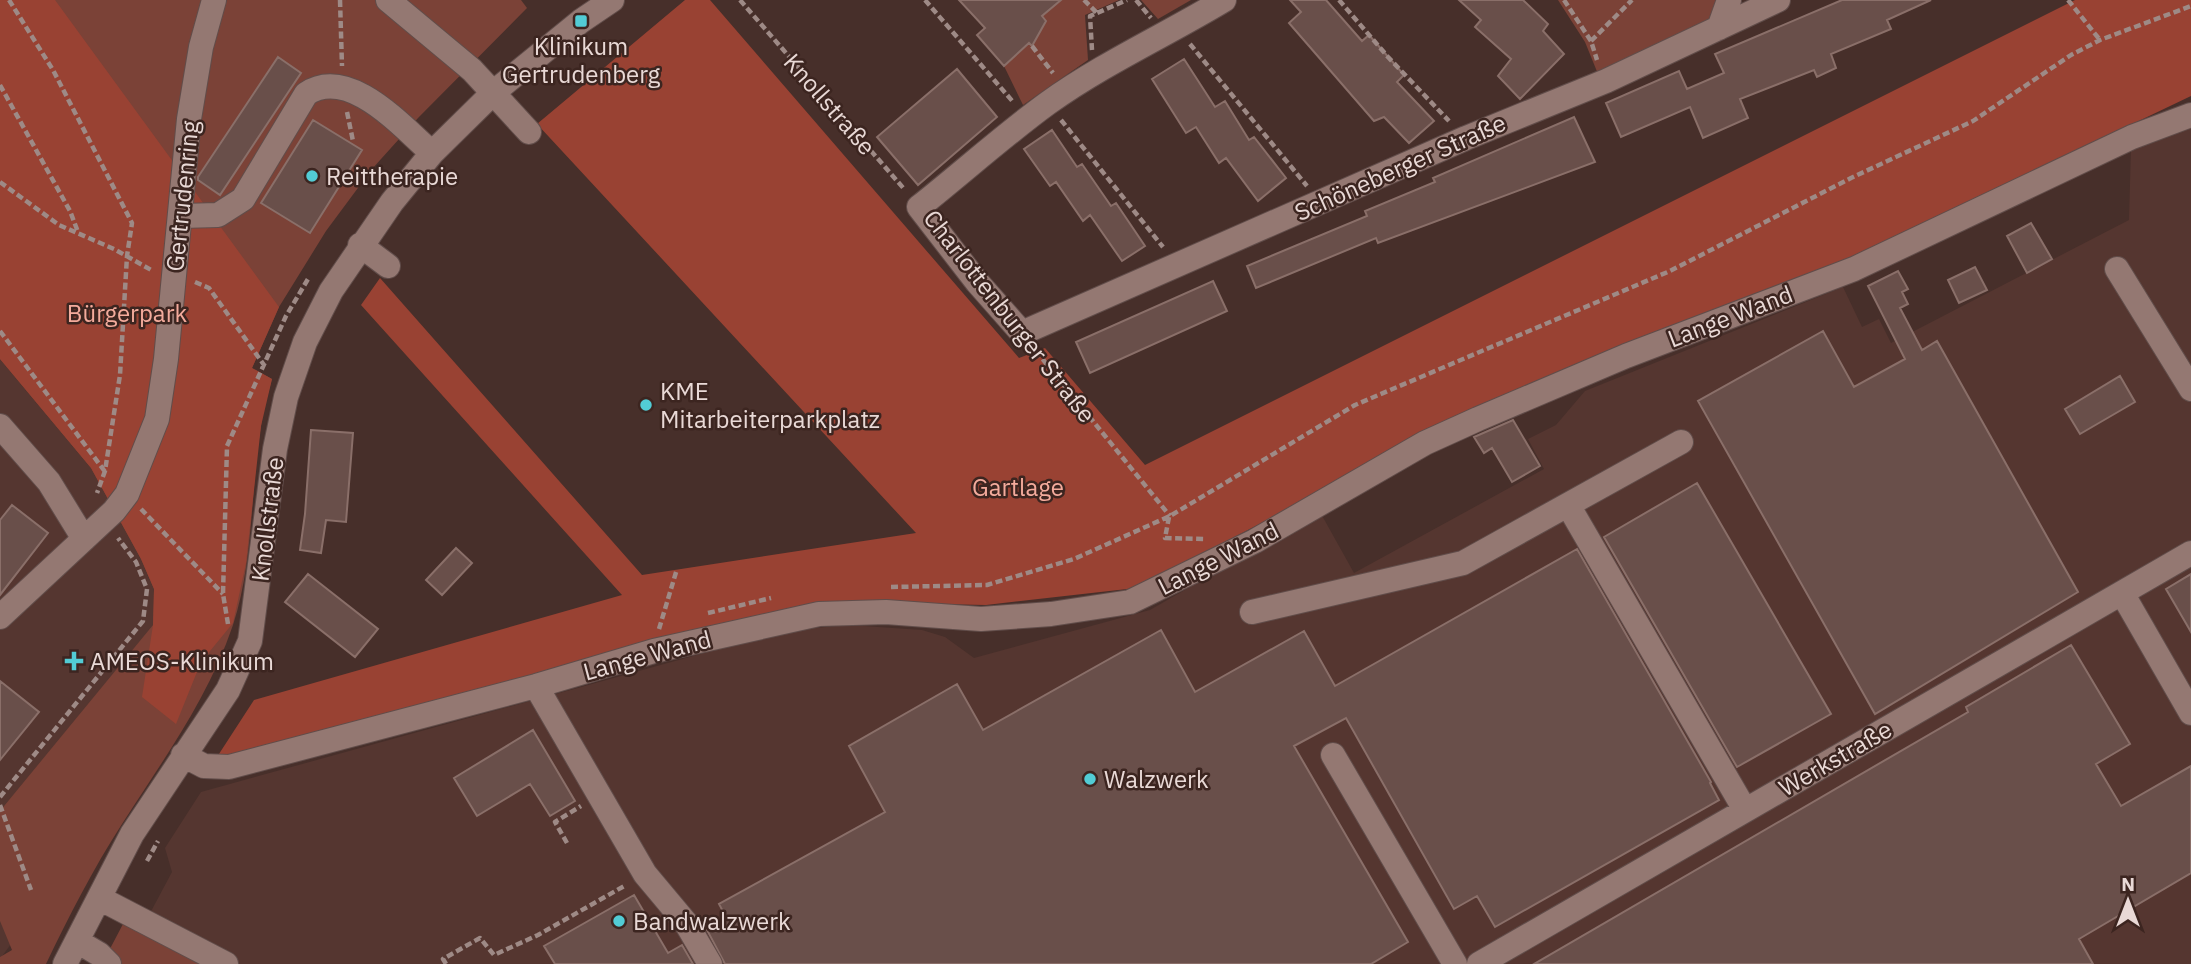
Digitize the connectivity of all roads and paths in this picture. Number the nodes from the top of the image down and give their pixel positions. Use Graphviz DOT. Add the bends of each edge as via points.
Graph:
graph roads {
  1 [pos="9,0"];
  2 [pos="214,0"];
  3 [pos="388,0"];
  4 [pos="612,0"];
  5 [pos="740,0"];
  6 [pos="925,0"];
  7 [pos="1084,0"];
  8 [pos="1127,0"];
  9 [pos="1224,0"];
  10 [pos="1339,0"];
  11 [pos="1564,0"];
  12 [pos="1632,0"];
  13 [pos="1729,0"];
  14 [pos="1778,0"];
  15 [pos="2068,0"];
  16 [pos="2191,6"];
  17 [pos="1097,13"];
  18 [pos="1177,28"];
  19 [pos="1719,28"];
  20 [pos="2100,40"];
  21 [pos="1093,61"];
  22 [pos="0,85"];
  23 [pos="494,92"];
  24 [pos="1048,103"];
  25 [pos="2191,115"];
  26 [pos="1027,120"];
  27 [pos="529,132"];
  28 [pos="1466,138"];
  29 [pos="432,153"];
  30 [pos="0,183"];
  31 [pos="1320,203"];
  32 [pos="919,207"];
  33 [pos="181,216"];
  34 [pos="79,232"];
  35 [pos="360,245"];
  36 [pos="127,256"];
  37 [pos="1177,265"];
  38 [pos="388,266"];
  39 [pos="2117,269"];
  40 [pos="175,274"];
  41 [pos="308,279"];
  42 [pos="0,331"];
  43 [pos="1022,333"];
  44 [pos="264,365"];
  45 [pos="2191,389"];
  46 [pos="0,426"];
  47 [pos="1681,442"];
  48 [pos="105,471"];
  49 [pos="127,494"];
  50 [pos="1568,505"];
  51 [pos="1170,516"];
  52 [pos="103,521"];
  53 [pos="83,539"];
  54 [pos="1216,540"];
  55 [pos="2191,553"];
  56 [pos="677,569"];
  57 [pos="2122,593"];
  58 [pos="223,594"];
  59 [pos="1252,612"];
  60 [pos="0,617"];
  61 [pos="229,630"];
  62 [pos="654,651"];
  63 [pos="536,686"];
  64 [pos="2191,713"];
  65 [pos="183,755"];
  66 [pos="1333,755"];
  67 [pos="0,797"];
  68 [pos="0,805"];
  69 [pos="1745,810"];
  70 [pos="565,815"];
  71 [pos="567,843"];
  72 [pos="645,874"];
  73 [pos="31,890"];
  74 [pos="99,898"];
  75 [pos="78,941"];
  76 [pos="65,964"];
  77 [pos="109,964"];
  78 [pos="226,964"];
  79 [pos="446,964"];
  80 [pos="710,964"];
  81 [pos="1455,964"];
  82 [pos="1479,964"];
  1 -- 36 [label="path" via="52,70 132,223"];
  2 -- 33 [label="street, Gertrudenring" via="189,119"];
  3 -- 23 [label="street"];
  4 -- 23 [label="street, Knollstraße"];
  5 -- 32 [label="path, Knollstraße"];
  6 -- 26 [label="path"];
  7 -- 17 [label="path"];
  8 -- 17 [label="path"];
  9 -- 18 [label="street, Charlottenburger Straße"];
  10 -- 28 [label="path"];
  11 -- 12 [label="path" via="1591,41"];
  13 -- 19 [label="street"];
  14 -- 19 [label="street, Schöneberger Straße"];
  15 -- 20 [label="path"];
  16 -- 20 [label="path"];
  17 -- 21 [label="path" via="1090,16"];
  18 -- 24 [label="street, Charlottenburger Straße" via="1127,53"];
  18 -- 31 [label="path"];
  19 -- 28 [label="street, Schöneberger Straße" via="1606,81"];
  20 -- 51 [label="path" via="1973,121 1670,271 1355,405"];
  22 -- 34 [label="path"];
  23 -- 27 [label="street"];
  23 -- 29 [label="street, Knollstraße"];
  24 -- 26 [label="street, Charlottenburger Straße"];
  24 -- 37 [label="path"];
  25 -- 62 [label="street, Lange Wand" via="2132,137 1854,269 1626,356 1425,443 1255,541 1130,602 981,619 886,612 819,614"];
  26 -- 32 [label="street, Charlottenburger Straße"];
  28 -- 31 [label="street, Schöneberger Straße"];
  29 -- 33 [label="street" via="376,104 354,91 318,86 306,94 243,199 218,215"];
  29 -- 35 [label="street, Knollstraße"];
  30 -- 34 [label="path" via="59,225"];
  31 -- 37 [label="street, Schöneberger Straße"];
  32 -- 43 [label="street, Charlottenburger Straße"];
  33 -- 40 [label="street, Gertrudenring"];
  34 -- 36 [label="path"];
  35 -- 38 [label="street"];
  35 -- 65 [label="street, Knollstraße" via="305,342 286,397 250,641 228,690"];
  36 -- 48 [label="path" via="120,375"];
  37 -- 43 [label="street, Schöneberger Straße"];
  39 -- 45 [label="street"];
  40 -- 44 [label="path" via="209,288"];
  40 -- 49 [label="street, Gertrudenring" via="157,419"];
  41 -- 44 [label="path"];
  42 -- 48 [label="path"];
  43 -- 51 [label="path, Charlottenburger Straße"];
  44 -- 58 [label="path" via="227,446"];
  46 -- 53 [label="street" via="49,482"];
  47 -- 50 [label="street"];
  48 -- 49 [label="path"];
  49 -- 52 [label="street, Gertrudenring"];
  49 -- 58 [label="path"];
  50 -- 59 [label="street" via="1463,564"];
  50 -- 69 [label="street"];
  51 -- 54 [label="path" via="1164,538"];
  52 -- 53 [label="street, Gertrudenring"];
  52 -- 67 [label="path" via="136,562 147,589 143,621"];
  53 -- 60 [label="street, Gertrudenring"];
  55 -- 57 [label="street, Werkstraße"];
  56 -- 62 [label="path"];
  57 -- 64 [label="street"];
  57 -- 69 [label="street, Werkstraße"];
  58 -- 61 [label="path"];
  62 -- 63 [label="street, Lange Wand"];
  63 -- 65 [label="street, Lange Wand" via="229,767 204,766"];
  63 -- 72 [label="street"];
  65 -- 74 [label="street, Knollstraße" via="132,834"];
  66 -- 81 [label="street"];
  68 -- 73 [label="path"];
  69 -- 82 [label="street, Werkstraße"];
  70 -- 71 [label="path" via="555,822"];
  72 -- 79 [label="path" via="505,950 494,954 480,937 443,959"];
  72 -- 80 [label="street" via="686,923"];
  74 -- 75 [label="street, Knollstraße"];
  74 -- 78 [label="street"];
  75 -- 76 [label="street, Knollstraße"];
  75 -- 77 [label="street"];
}
